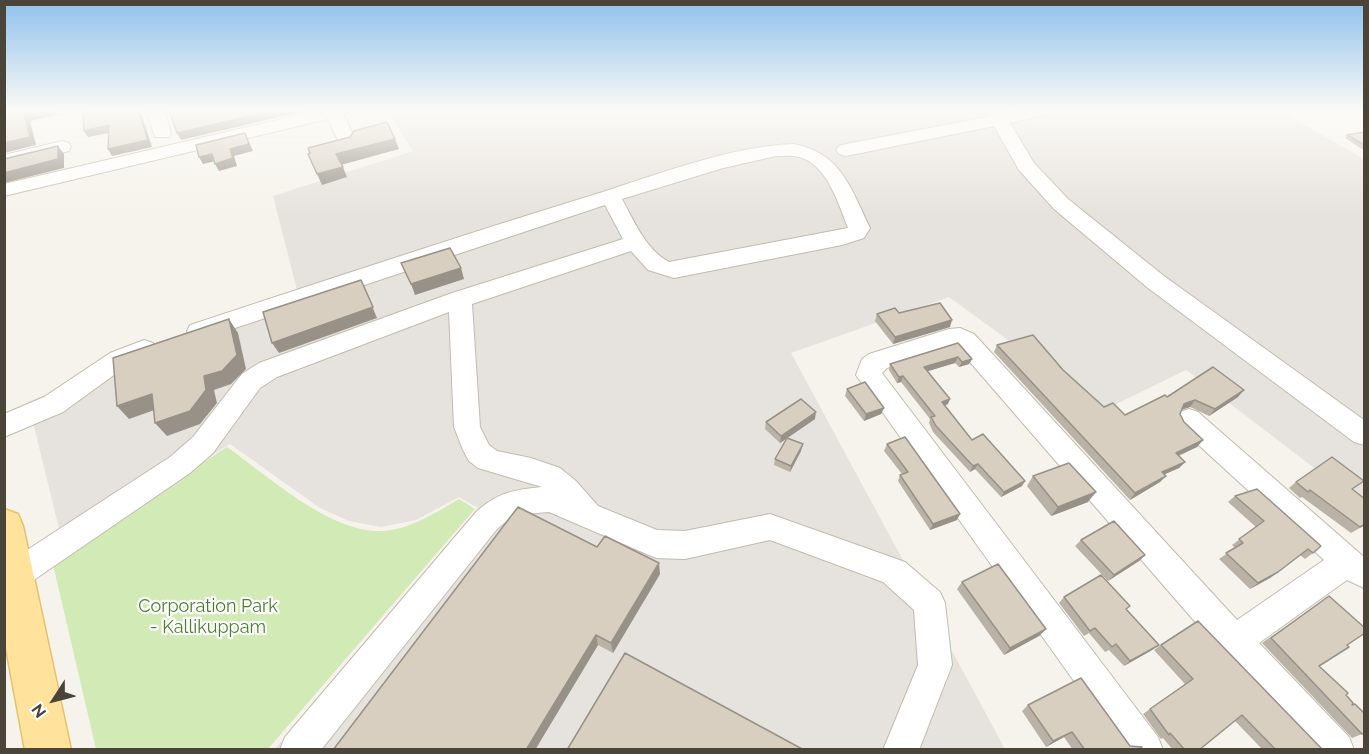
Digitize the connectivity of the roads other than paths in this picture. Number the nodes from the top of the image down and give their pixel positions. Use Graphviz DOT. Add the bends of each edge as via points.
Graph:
graph roads {
  1 [pos="193,145"];
  2 [pos="868,145"];
  3 [pos="1016,145"];
  4 [pos="62,147"];
  5 [pos="846,150"];
  6 [pos="4,161"];
  7 [pos="4,190"];
  8 [pos="610,196"];
  9 [pos="636,242"];
  10 [pos="460,299"];
  11 [pos="1190,420"];
  12 [pos="4,426"];
  13 [pos="1365,434"];
  14 [pos="590,516"];
  15 [pos="4,526"];
  16 [pos="1356,568"];
  17 [pos="15,576"];
  18 [pos="1234,641"];
  19 [pos="48,750"];
  20 [pos="298,750"];
  21 [pos="901,750"];
  22 [pos="1145,750"];
  23 [pos="1336,750"];
  1 -- 7 [label="street"];
  2 -- 5 [label="street"];
  3 -- 13 [label="street" via="1026,166 1061,204 1156,282"];
  4 -- 6 [label="street"];
  8 -- 9 [label="street"];
  8 -- 9 [label="street" via="737,158 793,149 826,164 859,228 842,238 674,270 656,266"];
  8 -- 12 [label="street" via="113,362 52,405"];
  9 -- 10 [label="street"];
  10 -- 14 [label="street" via="471,444 493,462 542,473 560,482"];
  10 -- 17 [label="street" via="268,370 251,381 203,445 180,465"];
  11 -- 16 [label="street"];
  14 -- 20 [label="street" via="550,499 504,506 488,520"];
  14 -- 21 [label="street" via="656,544 685,545 770,527 894,572 929,603 935,665"];
  15 -- 17 [label="main road"];
  16 -- 18 [label="street"];
  17 -- 19 [label="main road"];
  18 -- 22 [label="street" via="965,340 949,338 871,366 868,375"];
  18 -- 23 [label="street"];
}
